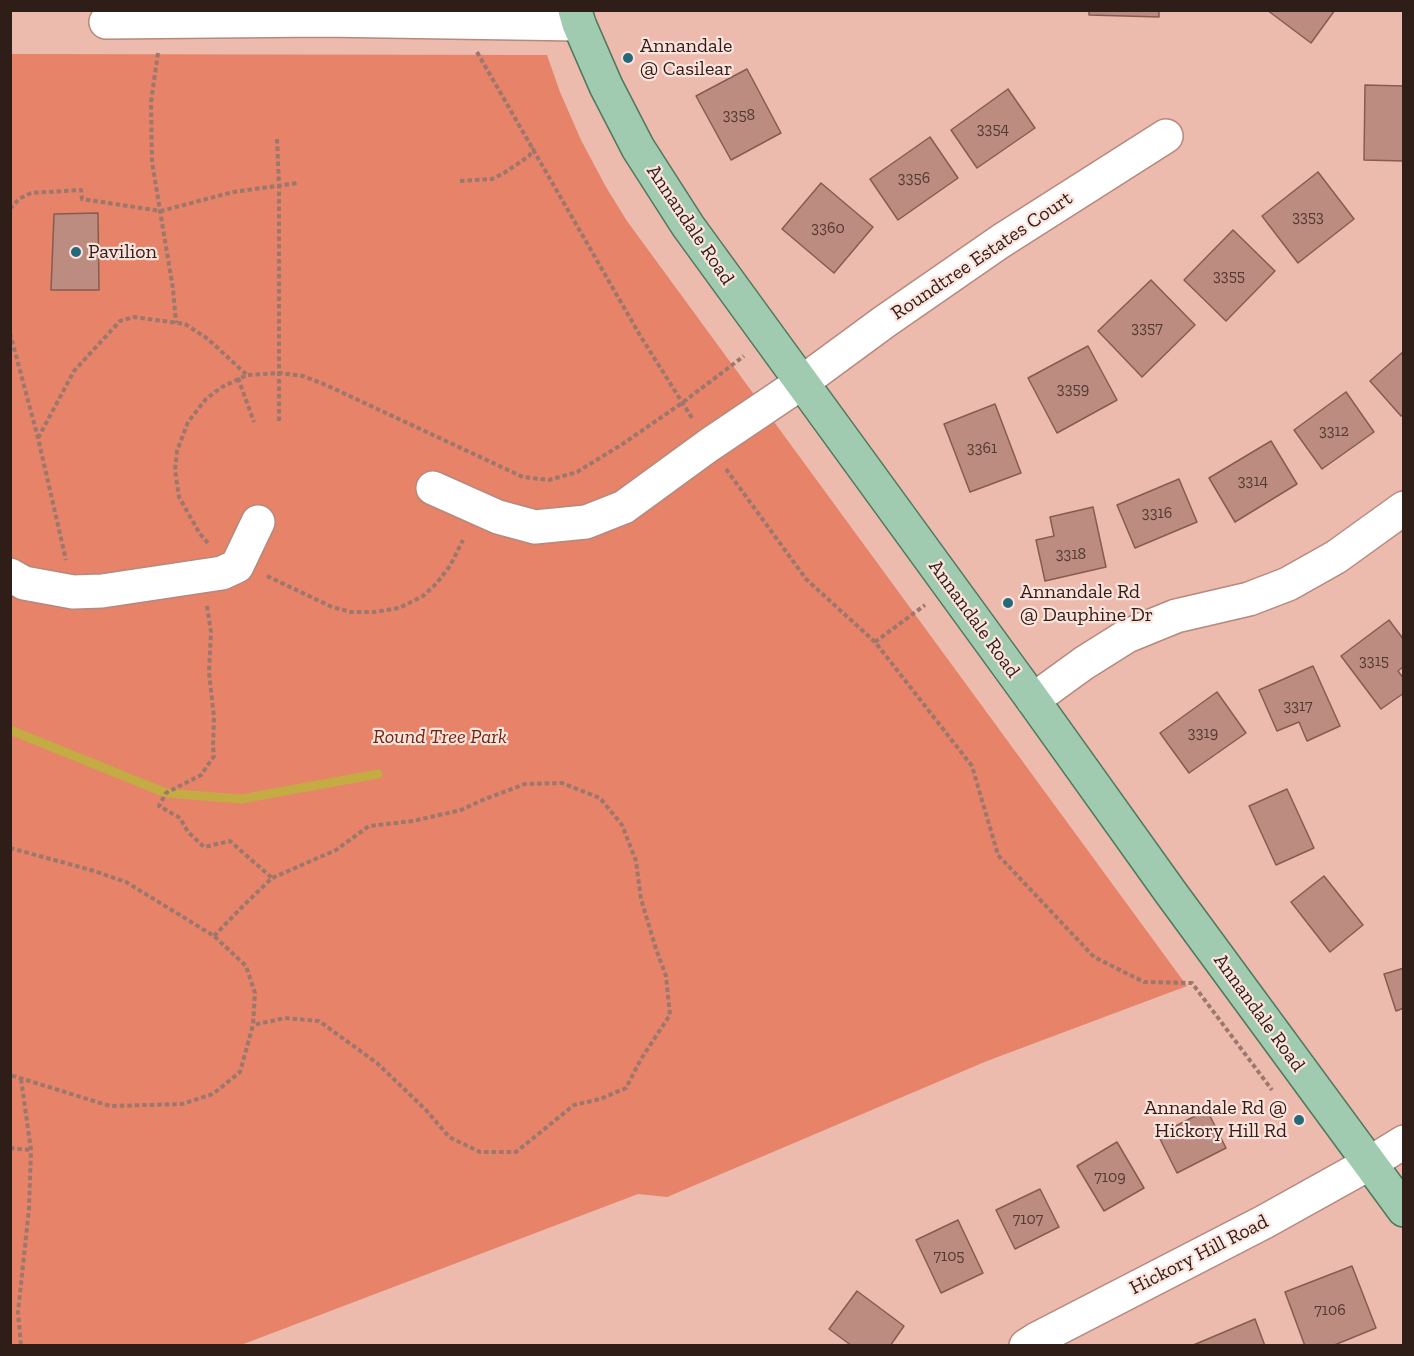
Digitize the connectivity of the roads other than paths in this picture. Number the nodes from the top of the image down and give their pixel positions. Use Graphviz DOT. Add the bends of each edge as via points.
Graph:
graph roads {
  1 [pos="323,15"];
  2 [pos="459,16"];
  3 [pos="577,17"];
  4 [pos="106,22"];
  5 [pos="1166,136"];
  6 [pos="801,382"];
  7 [pos="433,488"];
  8 [pos="1404,508"];
  9 [pos="258,522"];
  10 [pos="10,575"];
  11 [pos="1033,700"];
  12 [pos="1404,1142"];
  13 [pos="1370,1163"];
  14 [pos="1404,1210"];
  15 [pos="1026,1346"];
  1 -- 2 [label="street"];
  1 -- 4 [label="street"];
  2 -- 3 [label="street"];
  3 -- 6 [label="main road, Annandale Road" via="638,148 688,226"];
  5 -- 6 [label="street, Roundtree Estates Court" via="1000,241"];
  6 -- 7 [label="street, Roundtree Estates Court" via="624,507 586,522 535,527 498,517"];
  6 -- 11 [label="main road, Annandale Road"];
  8 -- 11 [label="street" via="1336,557 1288,584 1249,599 1176,616 1127,636"];
  9 -- 10 [label="street" via="231,568 102,591 73,592 24,583"];
  11 -- 13 [label="main road, Annandale Road"];
  12 -- 13 [label="street, Hickory Hill Road"];
  13 -- 14 [label="main road, Annandale Road"];
  13 -- 15 [label="street, Hickory Hill Road"];
}
